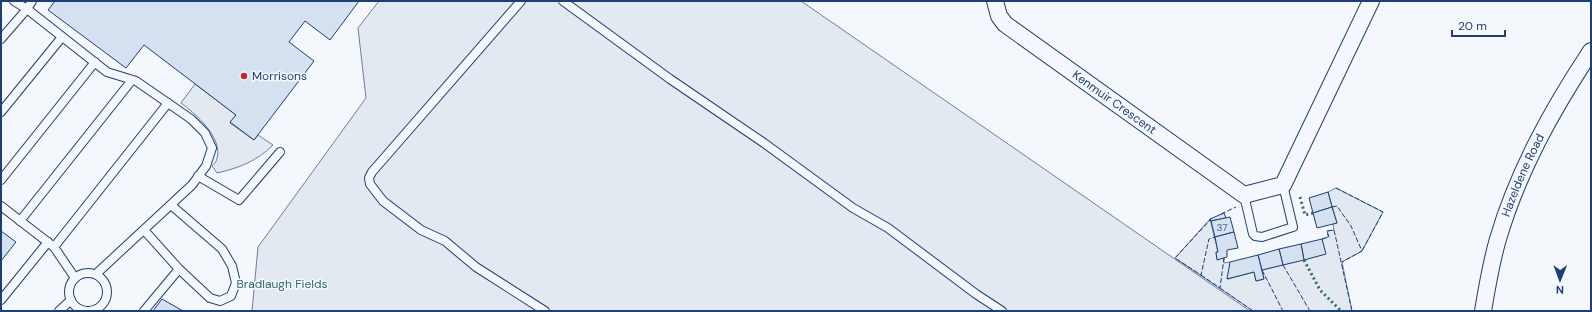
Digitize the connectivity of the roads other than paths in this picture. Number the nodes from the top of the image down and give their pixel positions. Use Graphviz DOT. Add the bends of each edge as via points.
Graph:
graph roads {
  1 [pos="14,1"];
  2 [pos="32,1"];
  3 [pos="521,1"];
  4 [pos="563,1"];
  5 [pos="995,1"];
  6 [pos="1372,1"];
  7 [pos="26,9"];
  8 [pos="62,36"];
  9 [pos="1,39"];
  10 [pos="1591,51"];
  11 [pos="95,62"];
  12 [pos="132,80"];
  13 [pos="168,103"];
  14 [pos="1,112"];
  15 [pos="280,152"];
  16 [pos="198,176"];
  17 [pos="1,180"];
  18 [pos="1283,185"];
  19 [pos="1244,195"];
  20 [pos="171,204"];
  21 [pos="1,206"];
  22 [pos="20,221"];
  23 [pos="144,230"];
  24 [pos="51,244"];
  25 [pos="180,269"];
  26 [pos="96,274"];
  27 [pos="75,278"];
  28 [pos="1,300"];
  29 [pos="71,300"];
  30 [pos="84,310"];
  31 [pos="59,311"];
  32 [pos="144,311"];
  33 [pos="545,311"];
  34 [pos="1002,311"];
  35 [pos="1483,311"];
  1 -- 7 [label="lane"];
  2 -- 7 [label="lane"];
  3 -- 33 [label="lane" via="369,178 370,184 383,201 421,230 445,241 476,267"];
  4 -- 34 [label="lane" via="853,208 888,228"];
  5 -- 19 [label="street, Kenmuir Crescent" via="999,16 1005,24"];
  6 -- 18 [label="street"];
  7 -- 8 [label="lane"];
  7 -- 9 [label="lane"];
  8 -- 11 [label="lane"];
  8 -- 14 [label="lane"];
  10 -- 35 [label="street, Hazeldene Road" via="1542,131 1524,168 1498,239"];
  11 -- 12 [label="lane" via="107,72"];
  11 -- 17 [label="lane"];
  12 -- 13 [label="lane"];
  12 -- 22 [label="lane"];
  13 -- 16 [label="lane" via="191,119 205,133 212,148 206,166"];
  13 -- 24 [label="lane"];
  15 -- 16 [label="lane" via="239,200"];
  16 -- 20 [label="lane"];
  18 -- 19 [label="street"];
  18 -- 19 [label="lane" via="1293,227 1262,237 1253,234"];
  20 -- 23 [label="lane"];
  20 -- 25 [label="lane" via="222,249 232,266 236,283 231,296 220,301 210,298"];
  21 -- 22 [label="lane"];
  22 -- 24 [label="lane"];
  23 -- 25 [label="lane"];
  23 -- 26 [label="lane"];
  24 -- 27 [label="lane"];
  24 -- 28 [label="lane"];
  25 -- 32 [label="lane"];
  26 -- 27 [label="lane" via="88,272"];
  26 -- 30 [label="lane" via="106,285 106,298 96,309"];
  27 -- 29 [label="lane" via="70,287"];
  29 -- 30 [label="lane" via="75,306"];
  29 -- 31 [label="lane"];
}
